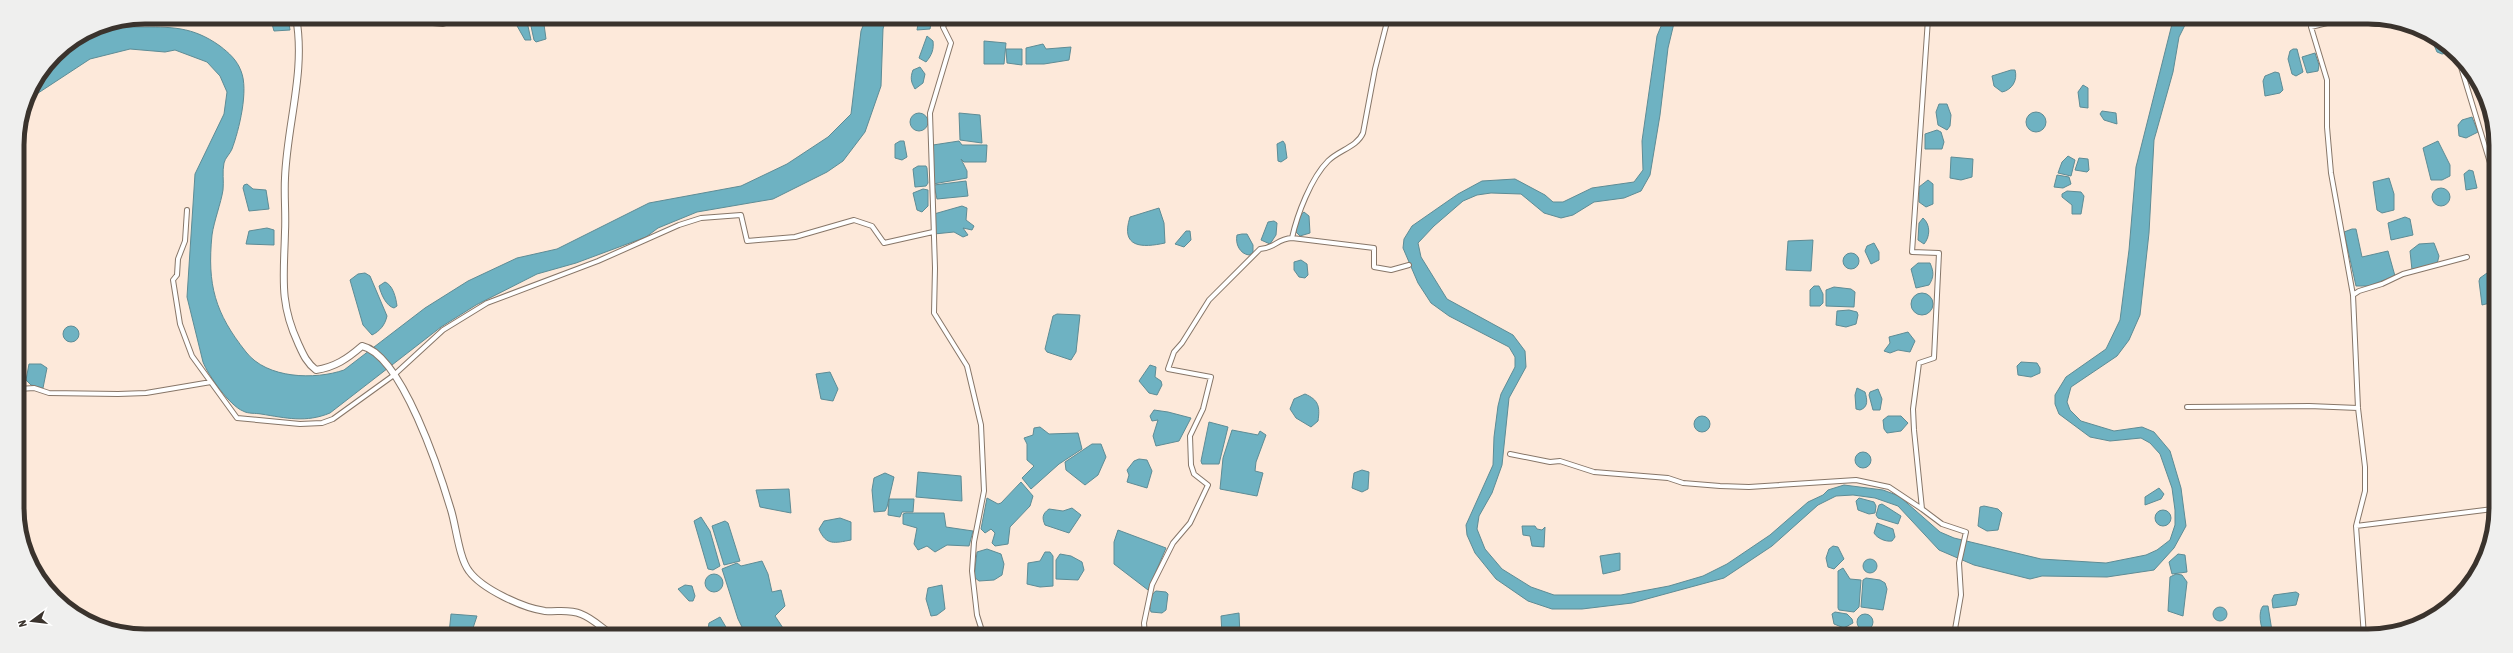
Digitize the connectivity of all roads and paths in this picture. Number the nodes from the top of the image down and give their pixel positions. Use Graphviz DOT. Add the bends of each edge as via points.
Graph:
graph roads {
  1 [pos="296,24"];
  2 [pos="944,24"];
  3 [pos="1386,24"];
  4 [pos="1928,24"];
  5 [pos="2325,24"];
  6 [pos="2462,69"];
  7 [pos="2489,159"];
  8 [pos="187,210"];
  9 [pos="933,232"];
  10 [pos="1292,238"];
  11 [pos="2467,257"];
  12 [pos="1409,265"];
  13 [pos="2353,295"];
  14 [pos="393,374"];
  15 [pos="211,382"];
  16 [pos="24,389"];
  17 [pos="2187,407"];
  18 [pos="2358,408"];
  19 [pos="1510,454"];
  20 [pos="1922,509"];
  21 [pos="2489,510"];
  22 [pos="2356,526"];
  23 [pos="604,629"];
  24 [pos="981,629"];
  25 [pos="1145,629"];
  26 [pos="1955,629"];
  27 [pos="2363,629"];
  1 -- 14 [label="street" via="299,72 285,177 282,274 290,325 307,363 316,370 339,364 362,346 370,348"];
  2 -- 9 [label="street" via="943,27 951,43 930,113"];
  3 -- 10 [label="street" via="1362,136 1360,140 1327,162 1297,216"];
  4 -- 20 [label="street" via="1912,252 1939,253 1934,358 1919,363 1913,409"];
  5 -- 13 [label="street" via="2311,27 2327,80 2331,173"];
  6 -- 7 [label="street"];
  8 -- 15 [label="street" via="185,241 178,259 177,275 173,280 180,324 186,342 192,356"];
  9 -- 14 [label="street" via="884,243 872,226 854,220 795,237 747,240 741,215 701,218 487,303 443,330"];
  9 -- 24 [label="street" via="934,313 967,366 981,425 984,491 974,542 972,571 977,616"];
  10 -- 12 [label="street" via="1374,248 1374,267 1391,270"];
  10 -- 25 [label="street" via="1282,239 1271,248 1260,249 1209,300 1174,352 1168,369 1211,377 1203,409 1190,436 1191,465 1194,474 1208,485 1190,523 1173,543 1152,585 1144,623"];
  11 -- 13 [label="street" via="2403,274"];
  13 -- 18 [label="street"];
  14 -- 15 [label="street" via="333,419 312,424 237,418"];
  14 -- 23 [label="street" via="414,411 434,456 469,570 512,602 547,611 566,610 582,614"];
  15 -- 16 [label="street" via="146,393 118,394 48,393 34,388"];
  17 -- 18 [label="street"];
  18 -- 22 [label="street" via="2366,467 2364,491"];
  19 -- 20 [label="street" via="1550,462 1560,461 1594,472 1668,478 1683,483 1720,486 1749,487 1856,480 1889,487"];
  20 -- 26 [label="street" via="1942,524 1966,532 1959,563 1961,595"];
  21 -- 22 [label="street"];
  22 -- 27 [label="street"];
}
